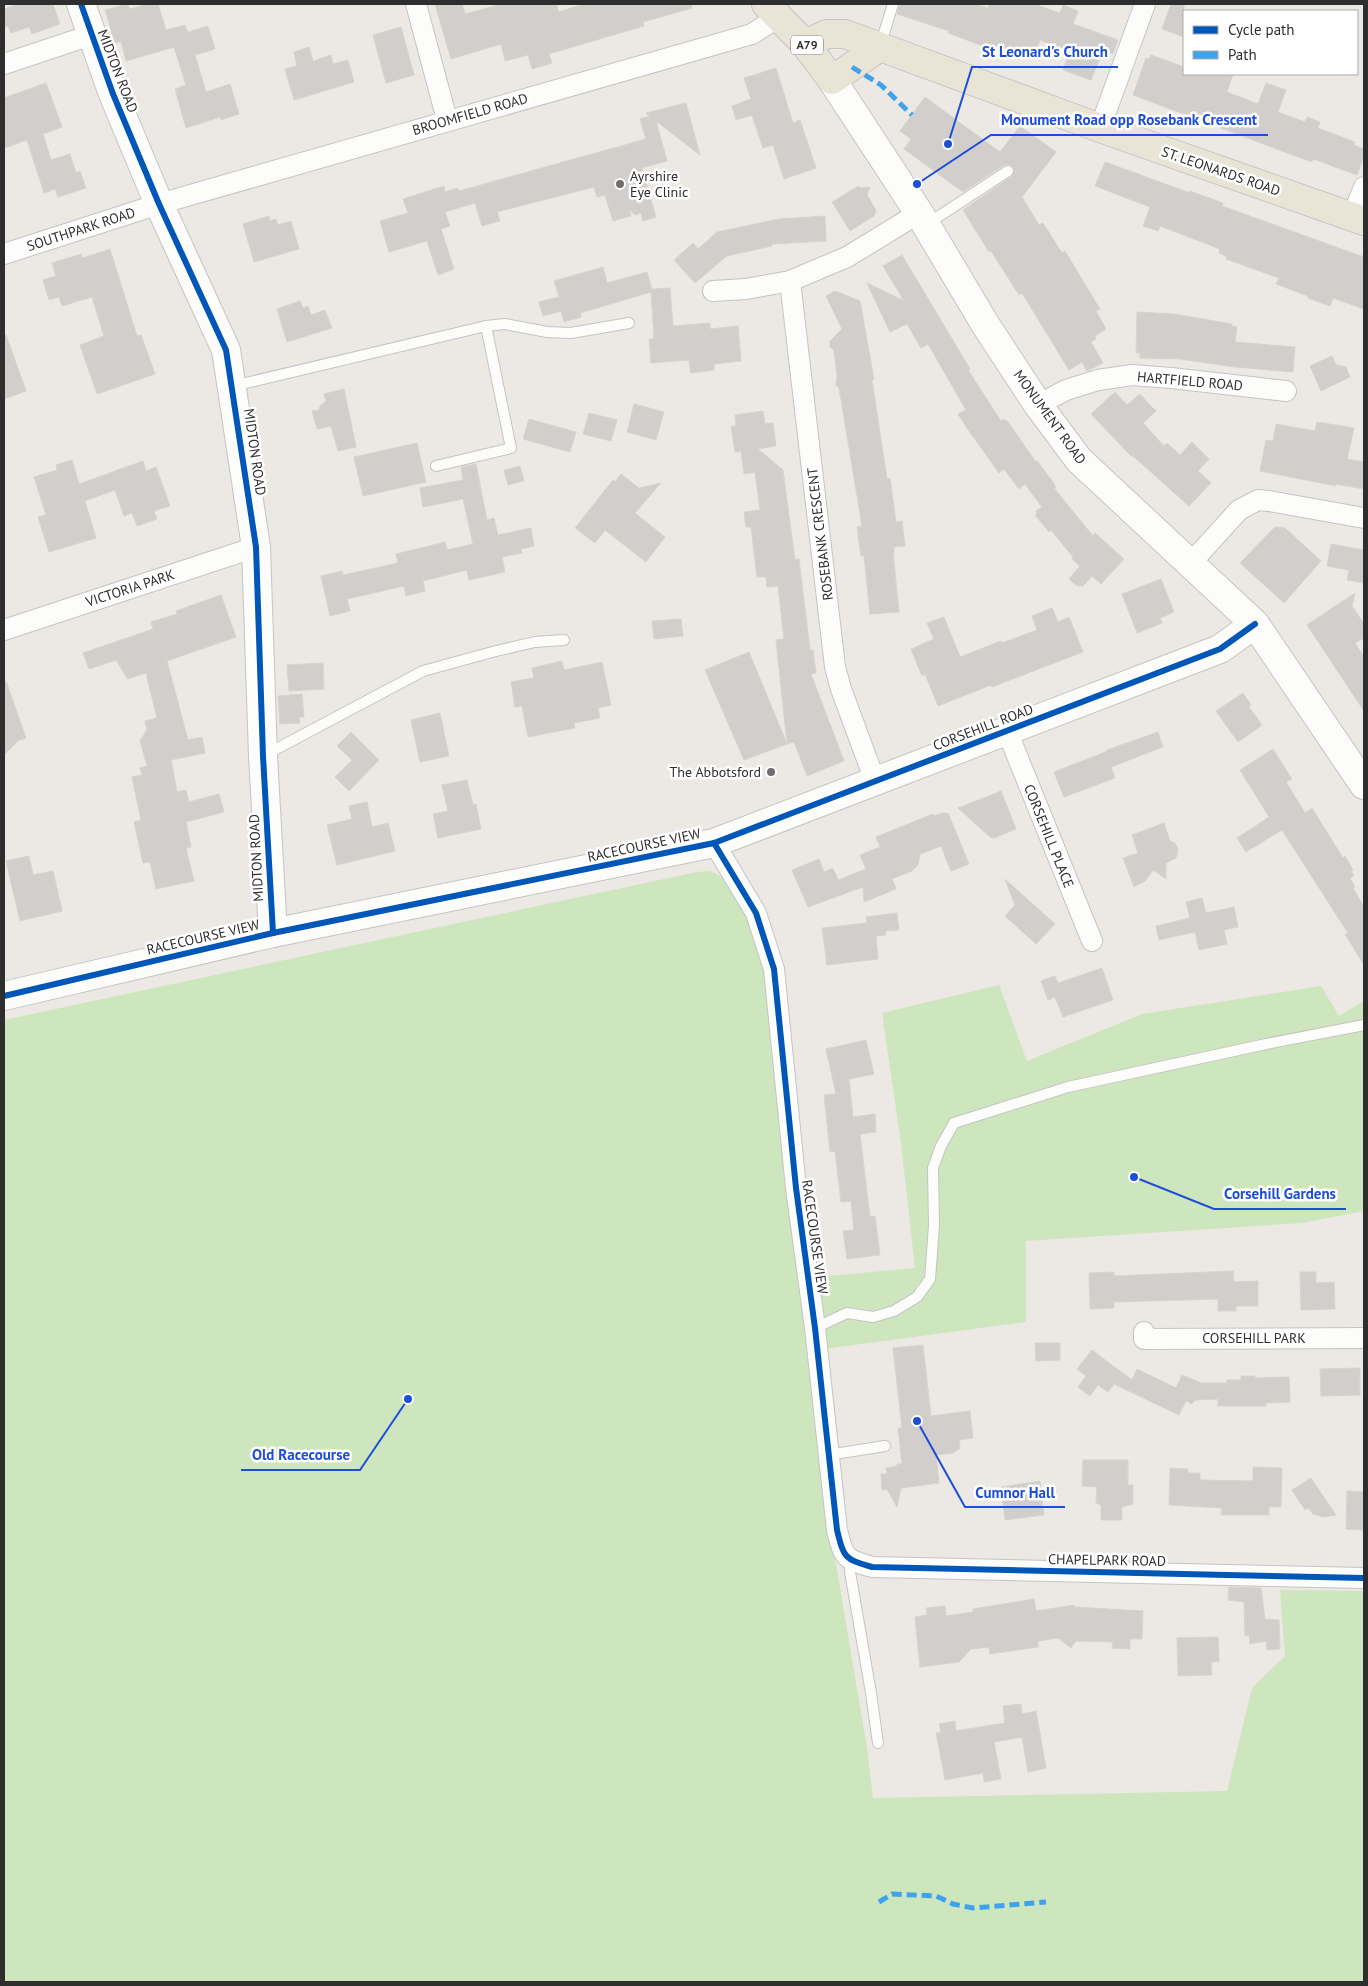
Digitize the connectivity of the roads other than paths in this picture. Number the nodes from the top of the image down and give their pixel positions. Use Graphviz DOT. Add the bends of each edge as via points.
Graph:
graph roads {
  1 [pos="81,4"];
  2 [pos="416,4"];
  3 [pos="893,4"];
  4 [pos="1145,4"];
  5 [pos="771,9"];
  6 [pos="91,34"];
  7 [pos="805,44"];
  8 [pos="880,48"];
  9 [pos="4,64"];
  10 [pos="832,80"];
  11 [pos="446,120"];
  12 [pos="1100,128"];
  13 [pos="1008,171"];
  14 [pos="1364,187"];
  15 [pos="159,204"];
  16 [pos="923,219"];
  17 [pos="1358,219"];
  18 [pos="4,254"];
  19 [pos="790,281"];
  20 [pos="713,291"];
  21 [pos="629,323"];
  22 [pos="486,326"];
  23 [pos="232,386"];
  24 [pos="1286,391"];
  25 [pos="1038,404"];
  26 [pos="436,466"];
  27 [pos="1364,518"];
  28 [pos="256,547"];
  29 [pos="1190,564"];
  30 [pos="1255,624"];
  31 [pos="4,630"];
  32 [pos="564,640"];
  33 [pos="1006,731"];
  34 [pos="263,756"];
  35 [pos="875,781"];
  36 [pos="1364,786"];
  37 [pos="714,843"];
  38 [pos="273,934"];
  39 [pos="1092,941"];
  40 [pos="4,996"];
  41 [pos="1364,1025"];
  42 [pos="815,1328"];
  43 [pos="1364,1338"];
  44 [pos="1143,1342"];
  45 [pos="885,1446"];
  46 [pos="828,1455"];
  47 [pos="850,1560"];
  48 [pos="1364,1578"];
  49 [pos="878,1743"];
  1 -- 6 [label="street, MIDTON ROAD"];
  2 -- 11 [label="street"];
  3 -- 8 [label="lane"];
  4 -- 12 [label="street"];
  5 -- 7 [label="main road, MONUMENT ROAD / A79"];
  5 -- 11 [label="street, BROOMFIELD ROAD" via="766,25 752,34"];
  6 -- 9 [label="street"];
  6 -- 15 [label="street, MIDTON ROAD"];
  7 -- 8 [label="main road, ST. LEONARDS ROAD / A79" via="827,34 845,34"];
  7 -- 10 [label="main road, MONUMENT ROAD / A79"];
  8 -- 10 [label="main road"];
  8 -- 12 [label="main road, ST. LEONARDS ROAD / A79"];
  10 -- 16 [label="street, MONUMENT ROAD"];
  11 -- 15 [label="street, BROOMFIELD ROAD"];
  12 -- 17 [label="main road, ST. LEONARDS ROAD / A79"];
  13 -- 16 [label="lane"];
  14 -- 17 [label="street"];
  15 -- 18 [label="street, SOUTHPARK ROAD"];
  15 -- 23 [label="street, MIDTON ROAD" via="226,350"];
  16 -- 19 [label="street"];
  16 -- 25 [label="street, MONUMENT ROAD" via="985,324"];
  19 -- 20 [label="street"];
  19 -- 35 [label="street, ROSEBANK CRESCENT" via="835,667"];
  21 -- 22 [label="lane" via="570,333 505,324"];
  22 -- 23 [label="lane"];
  22 -- 26 [label="lane" via="511,448"];
  23 -- 28 [label="street, MIDTON ROAD"];
  24 -- 25 [label="street, HARTFIELD ROAD" via="1132,375 1098,380 1066,390"];
  25 -- 29 [label="street, MONUMENT ROAD" via="1079,460"];
  27 -- 29 [label="street" via="1258,500 1239,510"];
  28 -- 31 [label="street, VICTORIA PARK"];
  28 -- 34 [label="street, MIDTON ROAD"];
  29 -- 30 [label="street, MONUMENT ROAD"];
  30 -- 33 [label="street, CORSEHILL ROAD" via="1220,649"];
  30 -- 36 [label="street, MONUMENT ROAD"];
  32 -- 34 [label="lane" via="535,642 423,671"];
  33 -- 35 [label="street, CORSEHILL ROAD"];
  33 -- 39 [label="street, CORSEHILL PLACE"];
  34 -- 38 [label="street, MIDTON ROAD"];
  35 -- 37 [label="street, CORSEHILL ROAD"];
  37 -- 38 [label="street, RACECOURSE VIEW"];
  37 -- 42 [label="street, RACECOURSE VIEW" via="756,913 774,969 796,1188"];
  38 -- 40 [label="street, RACECOURSE VIEW"];
  41 -- 42 [label="lane" via="1068,1087 954,1123 932,1168 934,1226 930,1279 917,1297 894,1311 873,1317 847,1313"];
  42 -- 46 [label="street, RACECOURSE VIEW"];
  43 -- 44 [label="street, CORSEHILL PARK"];
  45 -- 46 [label="lane"];
  46 -- 47 [label="street, RACECOURSE VIEW" via="837,1530"];
  47 -- 48 [label="street, CHAPELPARK ROAD" via="872,1567"];
  47 -- 49 [label="lane"];
}
